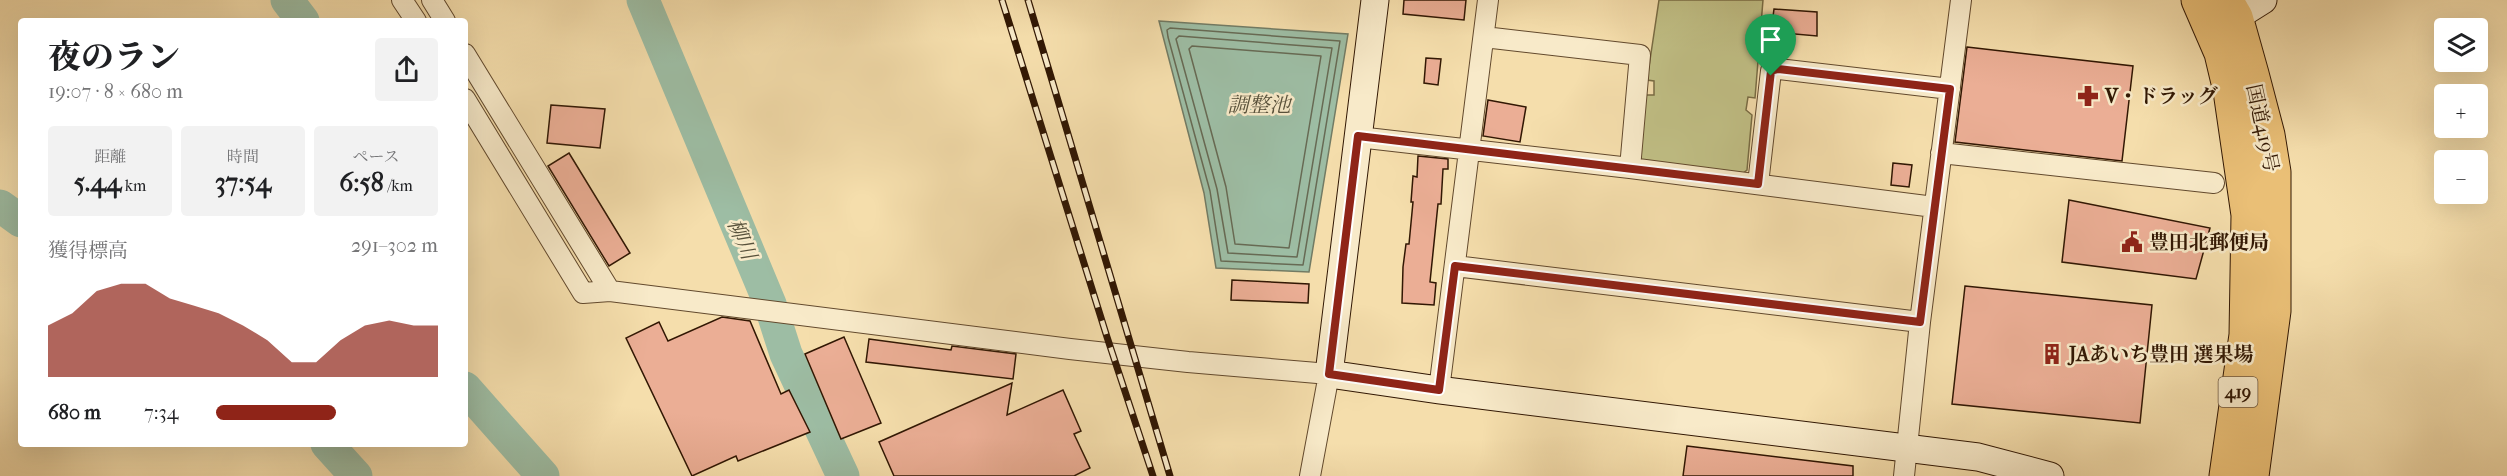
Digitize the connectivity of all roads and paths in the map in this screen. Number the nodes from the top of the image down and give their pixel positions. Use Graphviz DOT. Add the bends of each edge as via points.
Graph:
graph roads {
  1 [pos="402,0"];
  2 [pos="432,0"];
  3 [pos="1375,0"];
  4 [pos="1488,0"];
  5 [pos="1961,0"];
  6 [pos="2198,0"];
  7 [pos="2242,6"];
  8 [pos="414,18"];
  9 [pos="443,18"];
  10 [pos="1484,37"];
  11 [pos="468,59"];
  12 [pos="1950,89"];
  13 [pos="468,104"];
  14 [pos="1358,136"];
  15 [pos="1469,150"];
  16 [pos="1941,153"];
  17 [pos="1630,168"];
  18 [pos="2214,183"];
  19 [pos="1758,184"];
  20 [pos="1934,207"];
  21 [pos="1455,266"];
  22 [pos="610,291"];
  23 [pos="1920,322"];
  24 [pos="1329,374"];
  25 [pos="1439,390"];
  26 [pos="1908,448"];
  27 [pos="1310,476"];
  28 [pos="1904,476"];
  29 [pos="2050,476"];
  30 [pos="2226,476"];
  31 [pos="2252,476"];
  1 -- 8 [label="street"];
  2 -- 9 [label="street"];
  3 -- 14 [label="street"];
  4 -- 10 [label="street"];
  5 -- 12 [label="street"];
  6 -- 30 [label="highway, 国道419号 / 419" via="2221,53 2230,91 2248,215 2246,335"];
  7 -- 31 [label="highway, 国道419号 / 419" via="2274,172 2274,311"];
  10 -- 15 [label="street"];
  10 -- 17 [label="street" via="1640,55"];
  11 -- 22 [label="street"];
  12 -- 16 [label="street"];
  12 -- 19 [label="street" via="1771,71"];
  13 -- 22 [label="street" via="583,293"];
  14 -- 15 [label="street"];
  14 -- 24 [label="street"];
  15 -- 17 [label="street"];
  15 -- 21 [label="street"];
  16 -- 18 [label="street"];
  16 -- 20 [label="street"];
  17 -- 19 [label="street"];
  19 -- 20 [label="street"];
  20 -- 23 [label="street"];
  21 -- 23 [label="street"];
  21 -- 25 [label="street"];
  22 -- 24 [label="street" via="1141,357"];
  23 -- 26 [label="street"];
  24 -- 25 [label="street"];
  24 -- 27 [label="street"];
  25 -- 26 [label="street"];
  26 -- 28 [label="street"];
  26 -- 29 [label="street" via="1978,457"];
}
